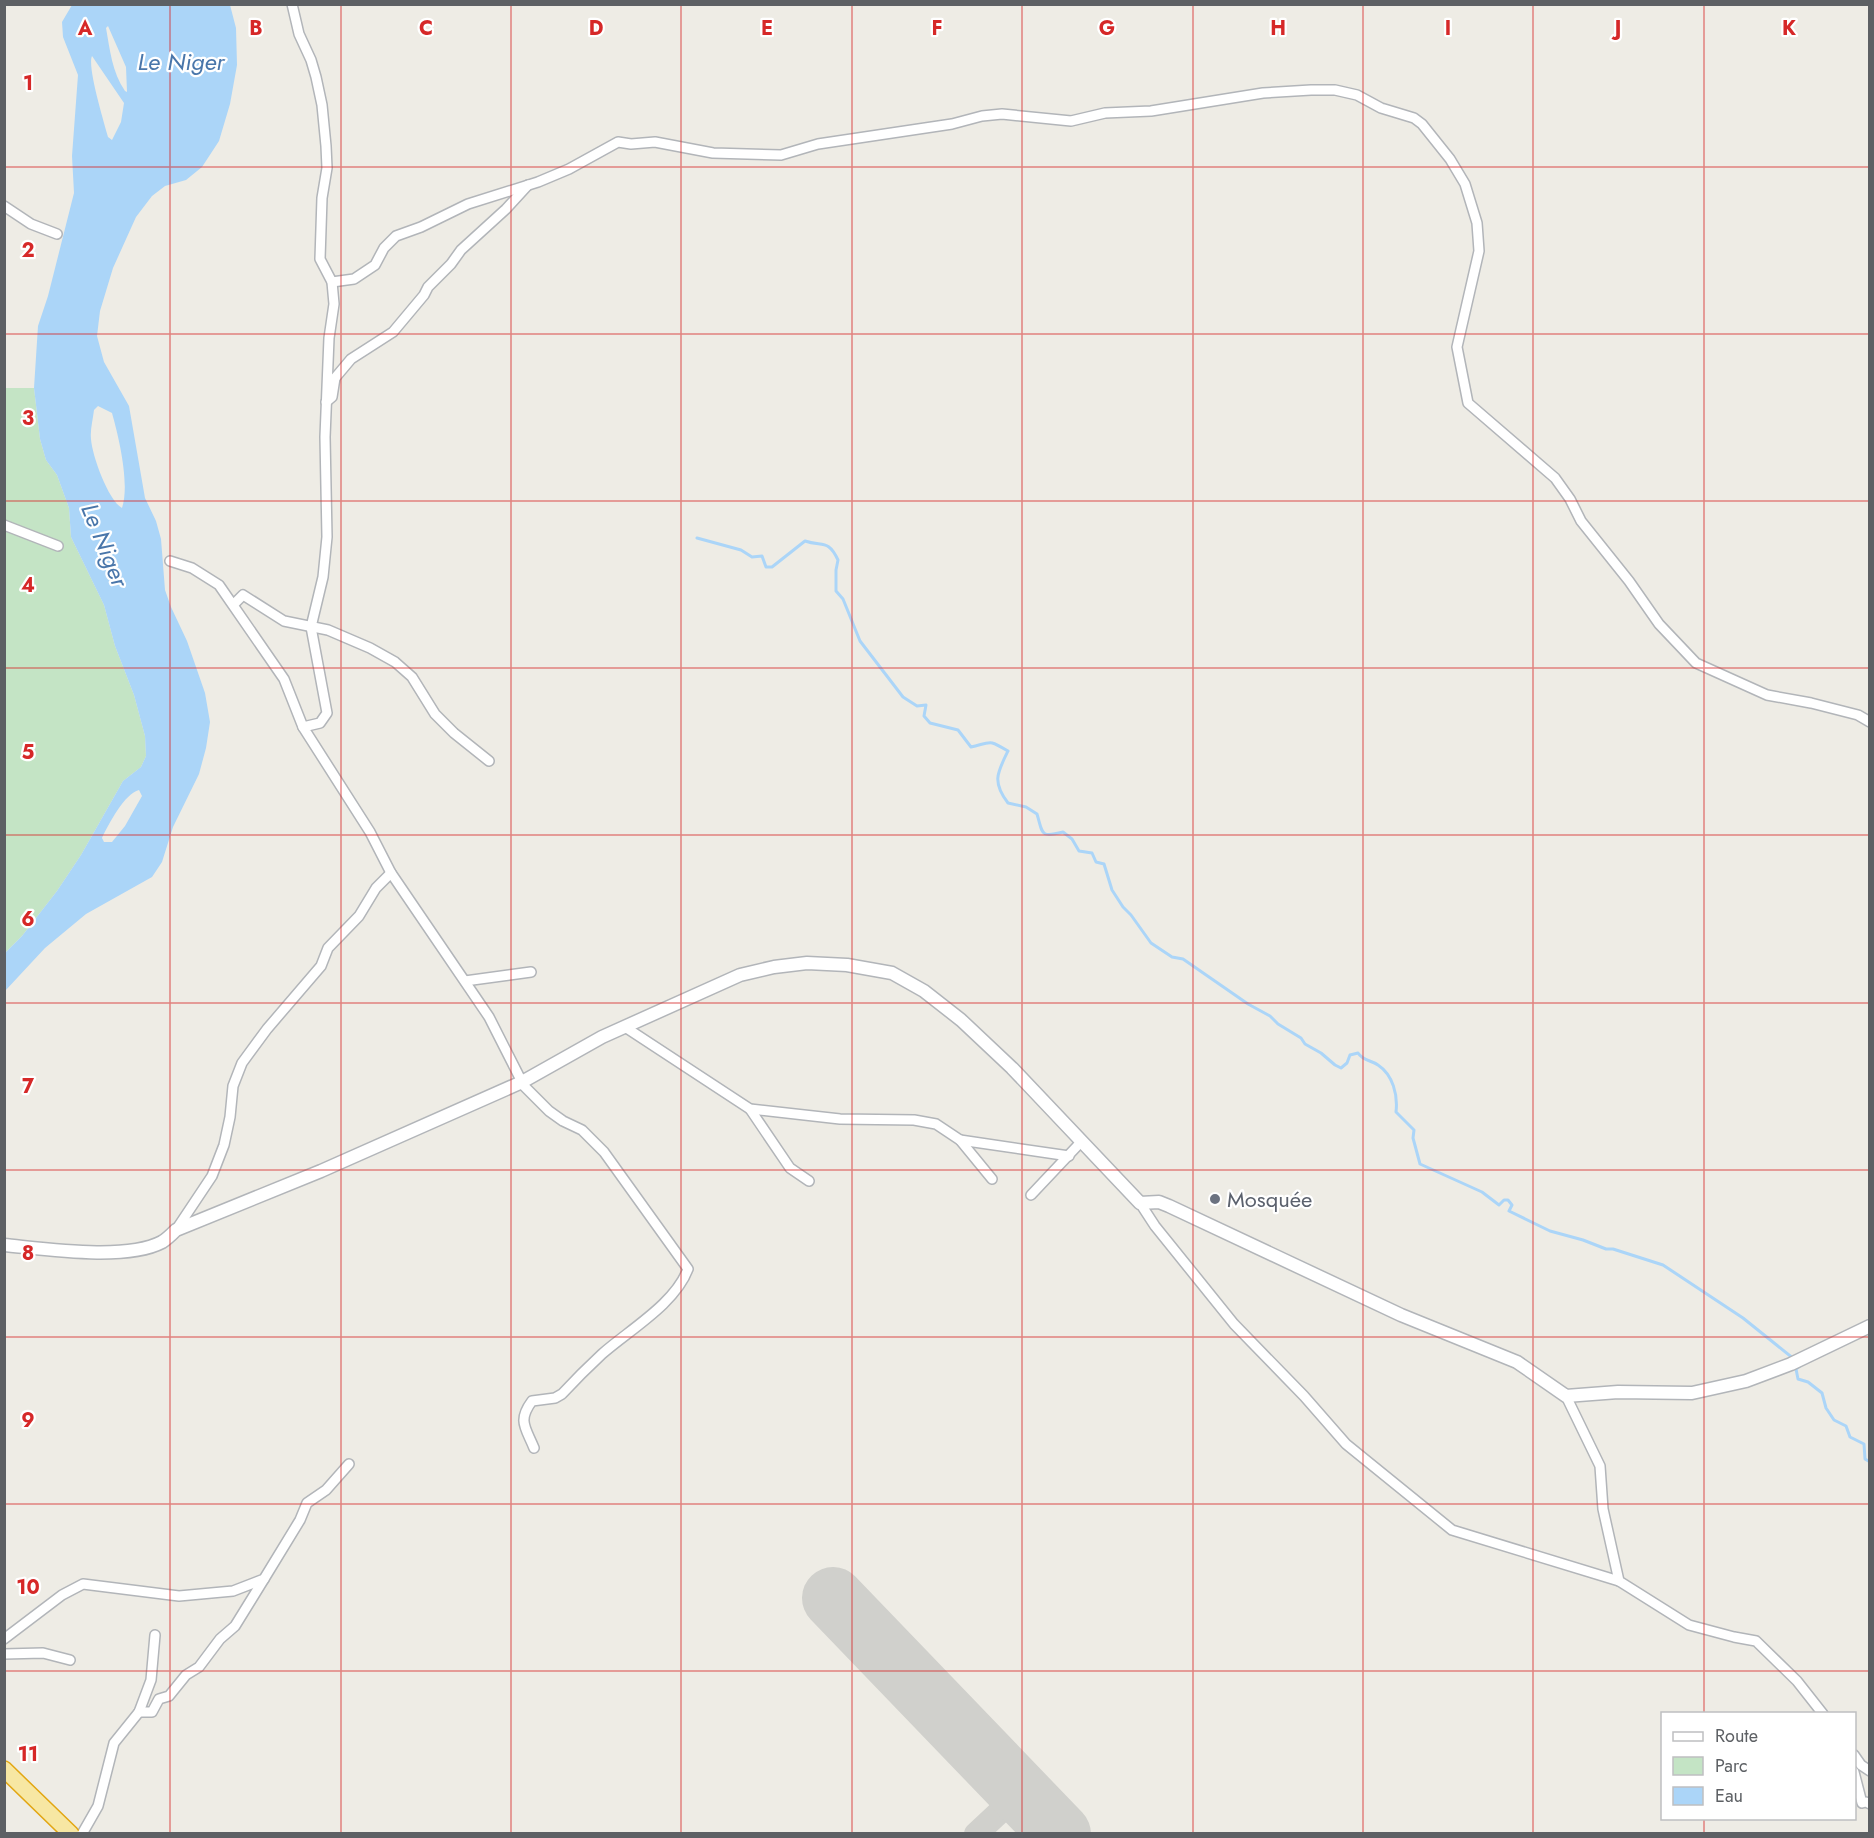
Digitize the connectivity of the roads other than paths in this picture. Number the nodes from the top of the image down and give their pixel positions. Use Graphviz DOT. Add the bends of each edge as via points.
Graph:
graph roads {
  1 [pos="292,4"];
  2 [pos="528,185"];
  3 [pos="4,206"];
  4 [pos="57,234"];
  5 [pos="332,282"];
  6 [pos="326,402"];
  7 [pos="4,525"];
  8 [pos="58,546"];
  9 [pos="170,561"];
  10 [pos="234,604"];
  11 [pos="311,627"];
  12 [pos="1869,722"];
  13 [pos="303,727"];
  14 [pos="489,761"];
  15 [pos="391,873"];
  16 [pos="531,972"];
  17 [pos="465,981"];
  18 [pos="625,1027"];
  19 [pos="522,1082"];
  20 [pos="750,1109"];
  21 [pos="960,1140"];
  22 [pos="1081,1142"];
  23 [pos="1069,1156"];
  24 [pos="992,1179"];
  25 [pos="809,1181"];
  26 [pos="1031,1195"];
  27 [pos="1140,1203"];
  28 [pos="176,1230"];
  29 [pos="4,1245"];
  30 [pos="1869,1326"];
  31 [pos="1566,1396"];
  32 [pos="534,1448"];
  33 [pos="349,1464"];
  34 [pos="264,1579"];
  35 [pos="1619,1581"];
  36 [pos="155,1635"];
  37 [pos="4,1639"];
  38 [pos="4,1654"];
  39 [pos="70,1660"];
  40 [pos="139,1712"];
  41 [pos="1823,1712"];
  42 [pos="1856,1758"];
  43 [pos="4,1769"];
  44 [pos="1869,1771"];
  45 [pos="1856,1780"];
  46 [pos="1869,1804"];
  47 [pos="71,1833"];
  48 [pos="82,1833"];
  1 -- 5 [label="street" via="322,105 327,168 320,259"];
  2 -- 5 [label="street" via="468,204 396,236 375,265 354,279"];
  2 -- 6 [label="street" via="461,250 393,332 351,359 335,378 332,397"];
  2 -- 12 [label="street" via="569,169 618,142 655,142 713,153 781,155 818,144 982,116 1002,114 1071,121 1105,113 1151,111 1263,93 1311,90 1357,95 1381,108 1414,117 1450,159 1465,184 1477,223 1479,251 1457,347 1468,403 1555,478 1581,521 1659,624 1696,663 1767,695 1858,715"];
  3 -- 4 [label="street" via="31,224"];
  5 -- 6 [label="street" via="334,304"];
  6 -- 11 [label="street" via="327,537 323,577"];
  7 -- 8 [label="street"];
  9 -- 10 [label="street" via="192,568 219,585"];
  10 -- 11 [label="street" via="243,595 284,621"];
  10 -- 13 [label="street" via="284,680"];
  11 -- 13 [label="street" via="327,713 320,723"];
  11 -- 14 [label="street" via="339,634 395,662 412,677 435,714 453,733"];
  13 -- 15 [label="street" via="370,832"];
  15 -- 17 [label="street"];
  15 -- 28 [label="street" via="376,888 359,916 328,948 321,966 242,1063 212,1176"];
  16 -- 17 [label="street"];
  17 -- 19 [label="street" via="489,1017"];
  18 -- 19 [label="street"];
  18 -- 20 [label="street"];
  18 -- 22 [label="street" via="740,975 774,967 807,963 892,972 961,1020"];
  19 -- 28 [label="street"];
  19 -- 32 [label="street" via="549,1111 582,1130 604,1152 688,1269 660,1308 603,1354 562,1394 532,1401 523,1416 525,1432"];
  20 -- 21 [label="street" via="840,1119 914,1120 936,1124"];
  20 -- 25 [label="street" via="790,1168"];
  21 -- 23 [label="street"];
  21 -- 24 [label="street"];
  22 -- 23 [label="street"];
  22 -- 27 [label="street"];
  23 -- 26 [label="street"];
  27 -- 31 [label="street" via="1159,1202 1401,1314 1517,1362"];
  27 -- 35 [label="street" via="1234,1324 1346,1444 1452,1530"];
  28 -- 29 [label="street" via="148,1247 115,1253"];
  30 -- 31 [label="street" via="1746,1381 1692,1393"];
  31 -- 35 [label="street" via="1600,1466 1603,1509"];
  33 -- 34 [label="street" via="326,1490 307,1503"];
  34 -- 37 [label="street" via="233,1591 179,1596 83,1584"];
  34 -- 40 [label="street" via="235,1626 199,1668 186,1675 169,1696 159,1699 152,1712"];
  35 -- 41 [label="street" via="1689,1625 1756,1641"];
  36 -- 40 [label="street" via="151,1680"];
  38 -- 39 [label="street" via="43,1653"];
  40 -- 48 [label="street" via="114,1743 98,1806"];
  42 -- 44 [label="street"];
  43 -- 47 [label="highway"];
  45 -- 46 [label="street" via="1862,1803"];
}
